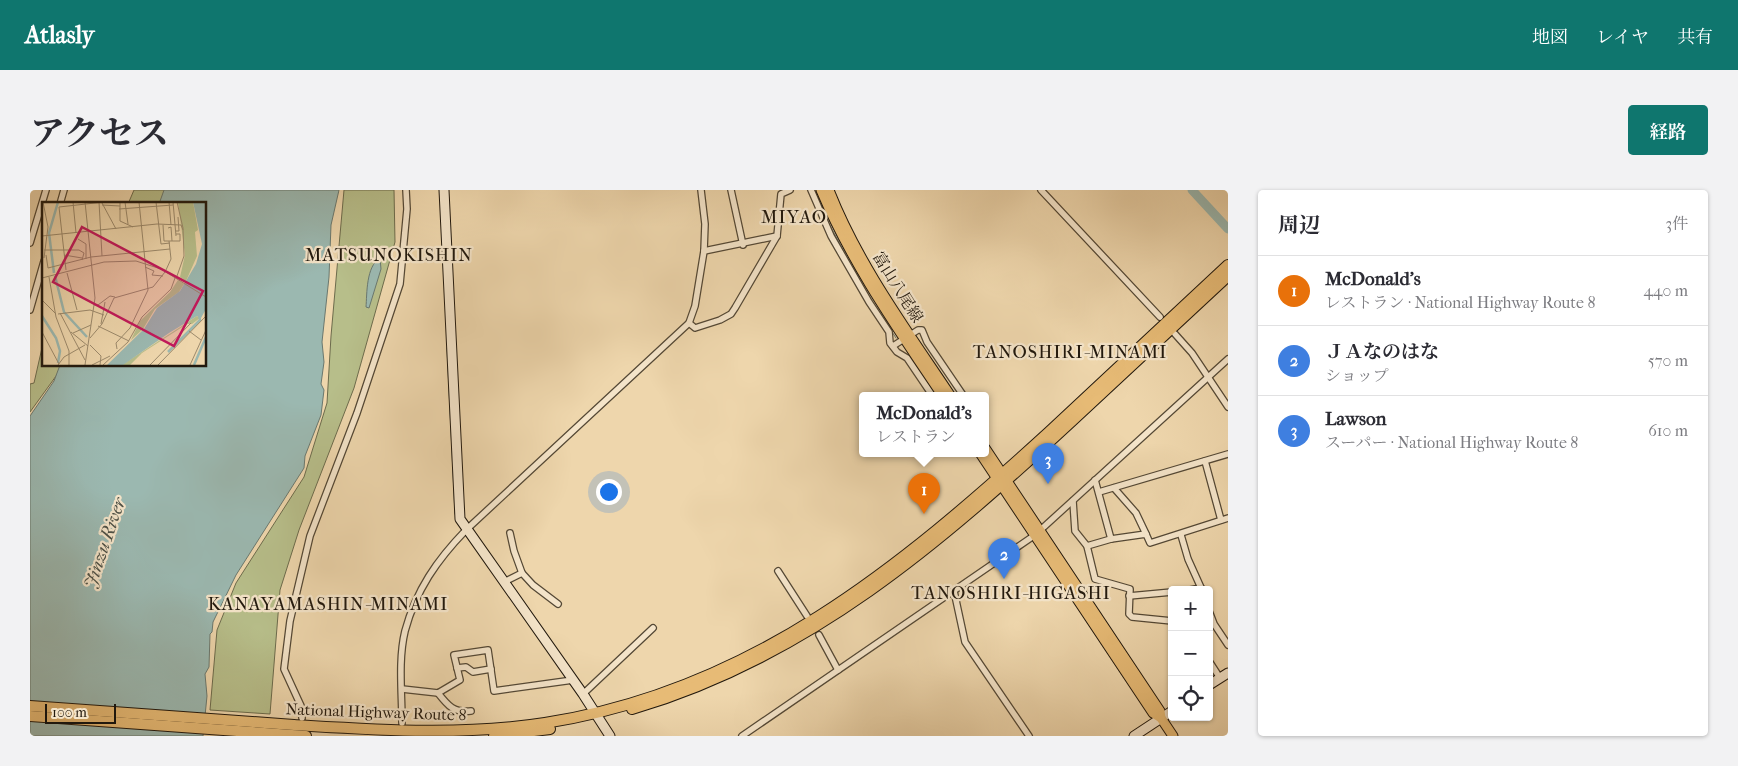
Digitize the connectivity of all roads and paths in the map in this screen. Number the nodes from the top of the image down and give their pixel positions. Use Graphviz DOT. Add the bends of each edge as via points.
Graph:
graph roads {
  1 [pos="46,190"];
  2 [pos="406,190"];
  3 [pos="444,190"];
  4 [pos="701,190"];
  5 [pos="731,190"];
  6 [pos="790,190"];
  7 [pos="811,190"];
  8 [pos="821,190"];
  9 [pos="829,190"];
  10 [pos="1041,190"];
  11 [pos="780,192"];
  12 [pos="42,202"];
  13 [pos="42,203"];
  14 [pos="777,236"];
  15 [pos="30,243"];
  16 [pos="742,244"];
  17 [pos="704,251"];
  18 [pos="1228,265"];
  19 [pos="42,268"];
  20 [pos="1228,276"];
  21 [pos="30,310"];
  22 [pos="1160,317"];
  23 [pos="689,323"];
  24 [pos="1175,334"];
  25 [pos="908,337"];
  26 [pos="893,346"];
  27 [pos="1228,360"];
  28 [pos="1208,377"];
  29 [pos="930,392"];
  30 [pos="940,392"];
  31 [pos="948,392"];
  32 [pos="960,392"];
  33 [pos="1228,407"];
  34 [pos="1228,454"];
  35 [pos="989,456"];
  36 [pos="983,457"];
  37 [pos="1205,461"];
  38 [pos="1002,480"];
  39 [pos="1095,480"];
  40 [pos="1114,488"];
  41 [pos="1099,492"];
  42 [pos="1073,501"];
  43 [pos="1228,518"];
  44 [pos="1221,520"];
  45 [pos="466,530"];
  46 [pos="510,533"];
  47 [pos="1038,533"];
  48 [pos="1146,534"];
  49 [pos="1180,535"];
  50 [pos="1111,539"];
  51 [pos="1087,546"];
  52 [pos="778,571"];
  53 [pos="522,573"];
  54 [pos="504,582"];
  55 [pos="1200,586"];
  56 [pos="954,591"];
  57 [pos="1168,592"];
  58 [pos="1129,596"];
  59 [pos="558,604"];
  60 [pos="807,616"];
  61 [pos="1168,621"];
  62 [pos="1213,626"];
  63 [pos="654,628"];
  64 [pos="818,635"];
  65 [pos="1228,645"];
  66 [pos="1213,665"];
  67 [pos="457,668"];
  68 [pos="491,668"];
  69 [pos="838,670"];
  70 [pos="1224,675"];
  71 [pos="573,680"];
  72 [pos="1213,682"];
  73 [pos="402,689"];
  74 [pos="438,693"];
  75 [pos="583,694"];
  76 [pos="30,706"];
  77 [pos="471,711"];
  78 [pos="1168,714"];
  79 [pos="30,716"];
  80 [pos="597,716"];
  81 [pos="302,718"];
  82 [pos="1161,718"];
  83 [pos="402,723"];
  84 [pos="280,729"];
  85 [pos="306,736"];
  86 [pos="494,736"];
  87 [pos="610,736"];
  88 [pos="742,736"];
  89 [pos="1029,736"];
  90 [pos="1134,736"];
  91 [pos="1172,736"];
  1 -- 12 [label="street"];
  2 -- 81 [label="street" via="400,284 358,413 310,536 290,621 284,668 301,706"];
  3 -- 45 [label="street" via="458,512"];
  4 -- 17 [label="street"];
  5 -- 16 [label="street"];
  6 -- 11 [label="street"];
  7 -- 26 [label="street" via="831,236 889,332"];
  8 -- 25 [label="main road, 富山八尾線" via="842,236"];
  9 -- 25 [label="main road, 富山八尾線" via="870,272"];
  10 -- 22 [label="street"];
  11 -- 14 [label="street"];
  13 -- 15 [label="street"];
  14 -- 16 [label="street"];
  14 -- 23 [label="street" via="731,314 695,328"];
  16 -- 17 [label="street"];
  17 -- 23 [label="street"];
  18 -- 38 [label="highway, National Highway Route 8"];
  19 -- 21 [label="street"];
  20 -- 38 [label="highway, National Highway Route 8"];
  23 -- 45 [label="street"];
  24 -- 28 [label="street"];
  25 -- 26 [label="street"];
  25 -- 30 [label="main road, 富山八尾線"];
  25 -- 31 [label="main road, 富山八尾線"];
  25 -- 32 [label="street" via="922,330"];
  26 -- 29 [label="street" via="907,358"];
  27 -- 28 [label="street"];
  28 -- 33 [label="street"];
  28 -- 39 [label="street"];
  34 -- 37 [label="street"];
  35 -- 38 [label="main road"];
  36 -- 38 [label="main road"];
  37 -- 40 [label="street"];
  37 -- 44 [label="street"];
  38 -- 47 [label="main road"];
  38 -- 80 [label="highway, National Highway Route 8" via="935,543 887,581 808,632 715,680 674,697"];
  39 -- 41 [label="street"];
  39 -- 42 [label="street"];
  40 -- 41 [label="street"];
  40 -- 48 [label="street" via="1136,513"];
  41 -- 50 [label="street"];
  42 -- 47 [label="street"];
  42 -- 51 [label="street" via="1075,531"];
  43 -- 44 [label="street"];
  44 -- 49 [label="street"];
  45 -- 54 [label="street"];
  45 -- 73 [label="street" via="430,572 405,631"];
  46 -- 53 [label="street"];
  47 -- 56 [label="street"];
  47 -- 82 [label="main road" via="1153,714"];
  48 -- 49 [label="street" via="1150,543"];
  48 -- 50 [label="street"];
  49 -- 55 [label="street"];
  50 -- 51 [label="street"];
  51 -- 58 [label="street" via="1095,579 1130,589"];
  52 -- 60 [label="street"];
  53 -- 54 [label="street"];
  53 -- 59 [label="street" via="532,585"];
  54 -- 71 [label="street"];
  56 -- 69 [label="street"];
  56 -- 89 [label="street" via="965,642"];
  57 -- 58 [label="street"];
  58 -- 61 [label="street" via="1132,617"];
  62 -- 65 [label="street"];
  63 -- 75 [label="street"];
  64 -- 69 [label="street"];
  66 -- 70 [label="street"];
  67 -- 68 [label="street" via="466,667 473,672"];
  67 -- 68 [label="street" via="454,655 488,650"];
  67 -- 74 [label="street" via="460,680"];
  68 -- 71 [label="street" via="494,691"];
  69 -- 88 [label="street"];
  70 -- 72 [label="street"];
  71 -- 75 [label="street"];
  73 -- 74 [label="street"];
  73 -- 83 [label="street"];
  74 -- 77 [label="street" via="450,708"];
  75 -- 80 [label="street"];
  76 -- 84 [label="highway, National Highway Route 8"];
  78 -- 82 [label="street"];
  79 -- 84 [label="highway, National Highway Route 8"];
  80 -- 84 [label="highway, National Highway Route 8" via="442,732"];
  80 -- 86 [label="highway, National Highway Route 8" via="553,729"];
  80 -- 87 [label="street"];
  82 -- 90 [label="street"];
  82 -- 91 [label="main road"];
  84 -- 85 [label="highway, National Highway Route 8"];
}
